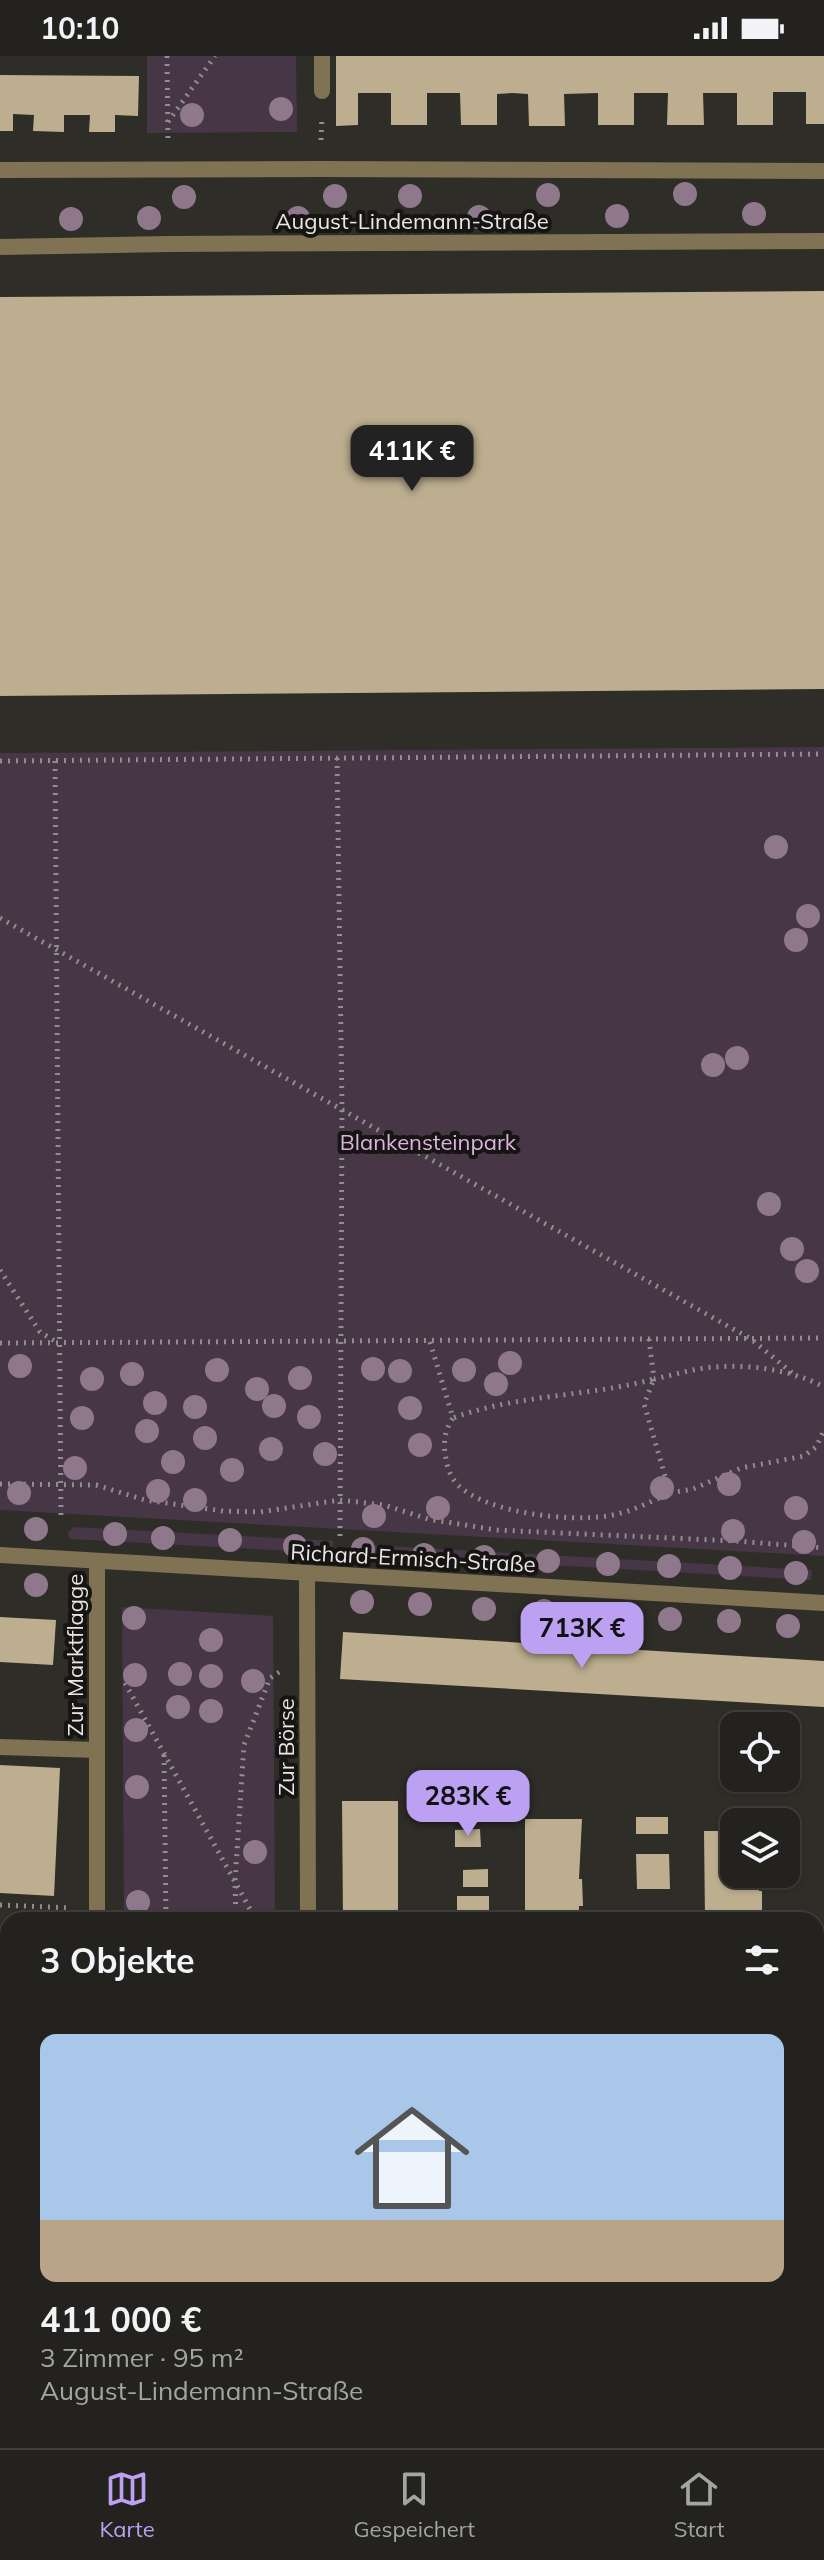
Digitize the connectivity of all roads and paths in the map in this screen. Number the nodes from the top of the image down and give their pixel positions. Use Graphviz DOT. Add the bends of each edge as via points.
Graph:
graph roads {
  1 [pos="167,56"];
  2 [pos="215,56"];
  3 [pos="322,56"];
  4 [pos="322,91"];
  5 [pos="168,123"];
  6 [pos="168,141"];
  7 [pos="0,170"];
  8 [pos="824,171"];
  9 [pos="824,241"];
  10 [pos="0,247"];
  11 [pos="824,754"];
  12 [pos="337,758"];
  13 [pos="0,761"];
  14 [pos="55,761"];
  15 [pos="0,918"];
  16 [pos="55,949"];
  17 [pos="342,1109"];
  18 [pos="0,1270"];
  19 [pos="824,1338"];
  20 [pos="649,1339"];
  21 [pos="751,1339"];
  22 [pos="430,1342"];
  23 [pos="0,1343"];
  24 [pos="59,1343"];
  25 [pos="341,1343"];
  26 [pos="797,1377"];
  27 [pos="654,1379"];
  28 [pos="824,1387"];
  29 [pos="453,1418"];
  30 [pos="824,1431"];
  31 [pos="61,1483"];
  32 [pos="0,1484"];
  33 [pos="670,1493"];
  34 [pos="340,1500"];
  35 [pos="61,1520"];
  36 [pos="340,1536"];
  37 [pos="824,1548"];
  38 [pos="0,1555"];
  39 [pos="97,1561"];
  40 [pos="307,1575"];
  41 [pos="824,1603"];
  42 [pos="281,1671"];
  43 [pos="122,1678"];
  44 [pos="0,1747"];
  45 [pos="97,1750"];
  46 [pos="164,1754"];
  47 [pos="235,1882"];
  48 [pos="0,1905"];
  49 [pos="68,1912"];
  50 [pos="97,1912"];
  51 [pos="166,1912"];
  52 [pos="236,1912"];
  53 [pos="252,1912"];
  54 [pos="308,1912"];
  1 -- 5 [label="path"];
  2 -- 5 [label="path"];
  3 -- 4 [label="street"];
  5 -- 6 [label="path"];
  7 -- 8 [label="street"];
  9 -- 10 [label="street, August-Lindemann-Straße"];
  11 -- 12 [label="path"];
  12 -- 14 [label="path"];
  12 -- 17 [label="path"];
  13 -- 14 [label="path"];
  14 -- 16 [label="path"];
  15 -- 16 [label="path"];
  16 -- 17 [label="path"];
  16 -- 24 [label="path"];
  17 -- 21 [label="path"];
  17 -- 25 [label="path"];
  18 -- 24 [label="path" via="40,1332"];
  19 -- 21 [label="path"];
  20 -- 21 [label="path"];
  20 -- 22 [label="path"];
  20 -- 27 [label="path"];
  21 -- 26 [label="path"];
  22 -- 25 [label="path"];
  22 -- 29 [label="path"];
  23 -- 24 [label="path"];
  24 -- 25 [label="path"];
  24 -- 31 [label="path"];
  25 -- 34 [label="path"];
  26 -- 27 [label="path" via="713,1367"];
  26 -- 28 [label="path"];
  27 -- 29 [label="path" via="477,1409"];
  27 -- 33 [label="path" via="644,1404"];
  29 -- 33 [label="path" via="443,1445 447,1466 457,1485 480,1500 535,1513 585,1517 637,1508"];
  30 -- 33 [label="path" via="804,1456 741,1468"];
  31 -- 32 [label="path"];
  31 -- 34 [label="path" via="223,1511 260,1512"];
  31 -- 35 [label="path"];
  34 -- 36 [label="path"];
  34 -- 37 [label="path" via="496,1530"];
  38 -- 39 [label="street, Richard-Ermisch-Straße"];
  39 -- 40 [label="street, Richard-Ermisch-Straße"];
  39 -- 45 [label="street, Zur Marktflagge"];
  40 -- 41 [label="street, Richard-Ermisch-Straße"];
  40 -- 54 [label="street, Zur Börse"];
  42 -- 47 [label="path" via="270,1678 244,1745"];
  43 -- 46 [label="path"];
  44 -- 45 [label="street, Zur Marktflagge"];
  45 -- 50 [label="street, Zur Marktflagge"];
  46 -- 47 [label="path"];
  46 -- 51 [label="path"];
  47 -- 52 [label="path"];
  47 -- 53 [label="path"];
  48 -- 49 [label="path"];
}
